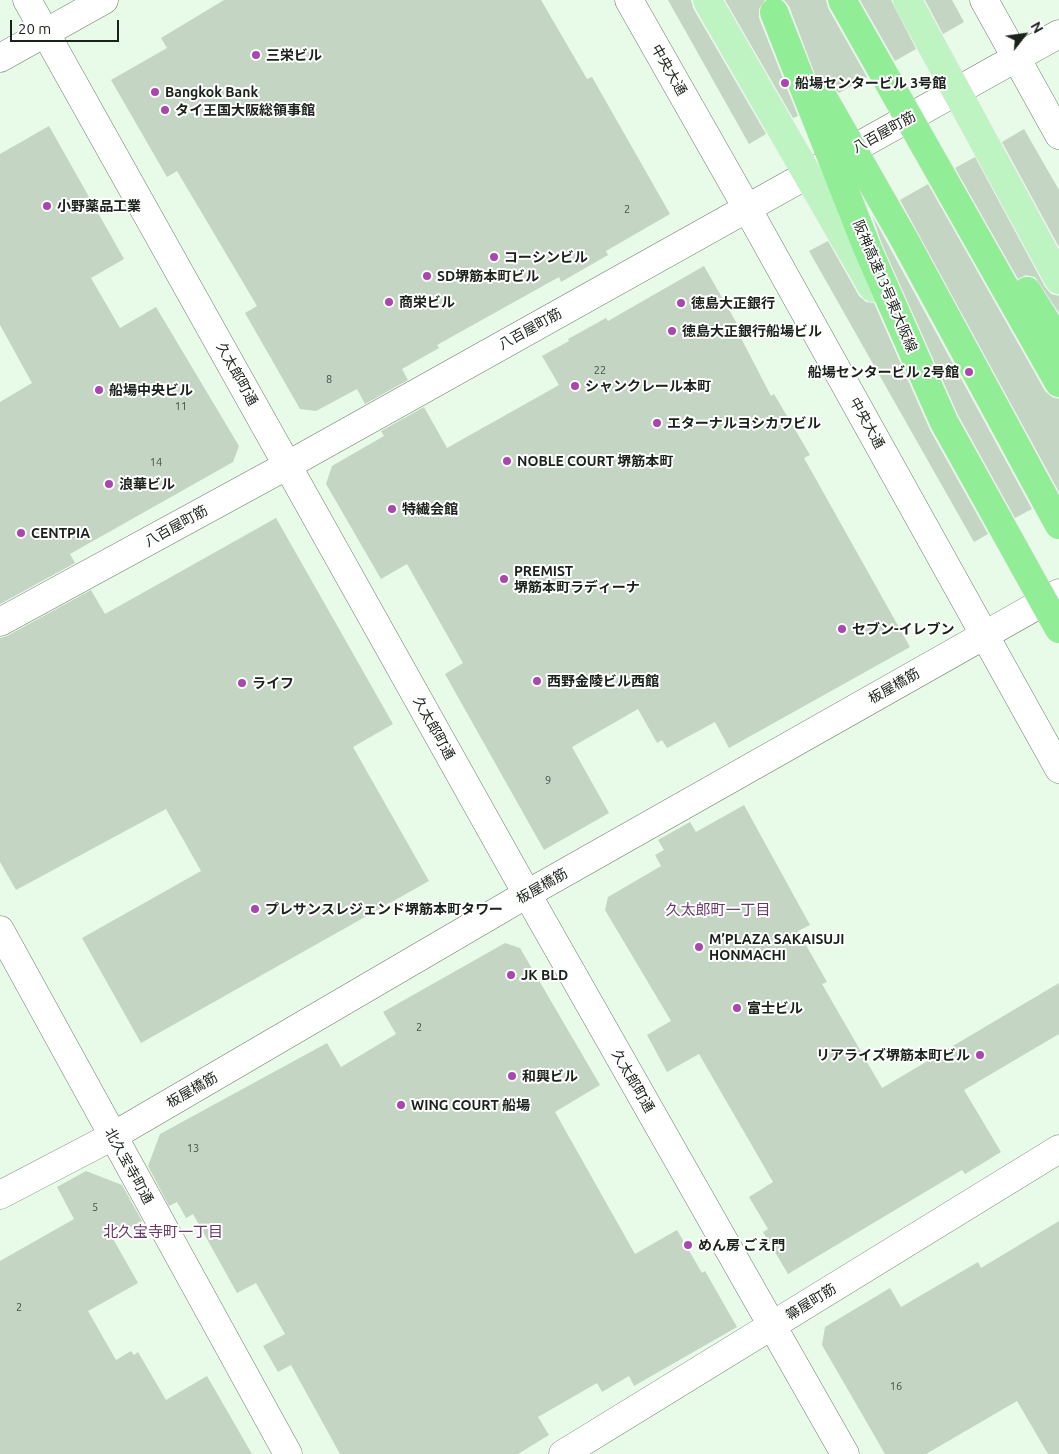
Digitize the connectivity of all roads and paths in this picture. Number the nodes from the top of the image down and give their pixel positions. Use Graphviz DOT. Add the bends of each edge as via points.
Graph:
graph roads {
  1 [pos="27,0"];
  2 [pos="104,0"];
  3 [pos="629,0"];
  4 [pos="707,0"];
  5 [pos="842,0"];
  6 [pos="907,0"];
  7 [pos="984,0"];
  8 [pos="46,32"];
  9 [pos="1059,34"];
  10 [pos="0,58"];
  11 [pos="1016,58"];
  12 [pos="1059,135"];
  13 [pos="747,208"];
  14 [pos="1059,280"];
  15 [pos="1059,342"];
  16 [pos="1059,383"];
  17 [pos="288,465"];
  18 [pos="1059,525"];
  19 [pos="1059,593"];
  20 [pos="1059,621"];
  21 [pos="0,622"];
  22 [pos="1059,629"];
  23 [pos="984,635"];
  24 [pos="1059,769"];
  25 [pos="527,894"];
  26 [pos="0,930"];
  27 [pos="113,1136"];
  28 [pos="1059,1149"];
  29 [pos="0,1195"];
  30 [pos="772,1326"];
  31 [pos="288,1454"];
  32 [pos="564,1454"];
  33 [pos="845,1454"];
  1 -- 8 [label="street, 久太郎町通"];
  2 -- 8 [label="street"];
  3 -- 13 [label="street, 中央大通"];
  4 -- 20 [label="main road, bridge" via="836,221"];
  5 -- 15 [label="highway, bridge"];
  5 -- 16 [label="highway, bridge"];
  6 -- 14 [label="main road, bridge"];
  7 -- 11 [label="street"];
  8 -- 10 [label="street"];
  8 -- 17 [label="street, 久太郎町通"];
  9 -- 11 [label="street, 八百屋町筋"];
  11 -- 12 [label="street"];
  11 -- 13 [label="street, 八百屋町筋"];
  13 -- 17 [label="street, 八百屋町筋"];
  13 -- 23 [label="street, 中央大通"];
  17 -- 21 [label="street, 八百屋町筋"];
  17 -- 25 [label="street, 久太郎町通"];
  18 -- 22 [label="highway, 阪神高速13号東大阪線, bridge" via="904,239 774,12 868,250 944,422"];
  19 -- 23 [label="street, 板屋橋筋"];
  23 -- 24 [label="street, 中央大通"];
  23 -- 25 [label="street, 板屋橋筋"];
  25 -- 27 [label="street, 板屋橋筋"];
  25 -- 30 [label="street, 久太郎町通"];
  26 -- 27 [label="street, 北久宝寺町通"];
  27 -- 29 [label="street, 板屋橋筋"];
  27 -- 31 [label="street, 北久宝寺町通"];
  28 -- 30 [label="street, 箒屋町筋"];
  30 -- 32 [label="street, 箒屋町筋"];
  30 -- 33 [label="street, 久太郎町通"];
}
